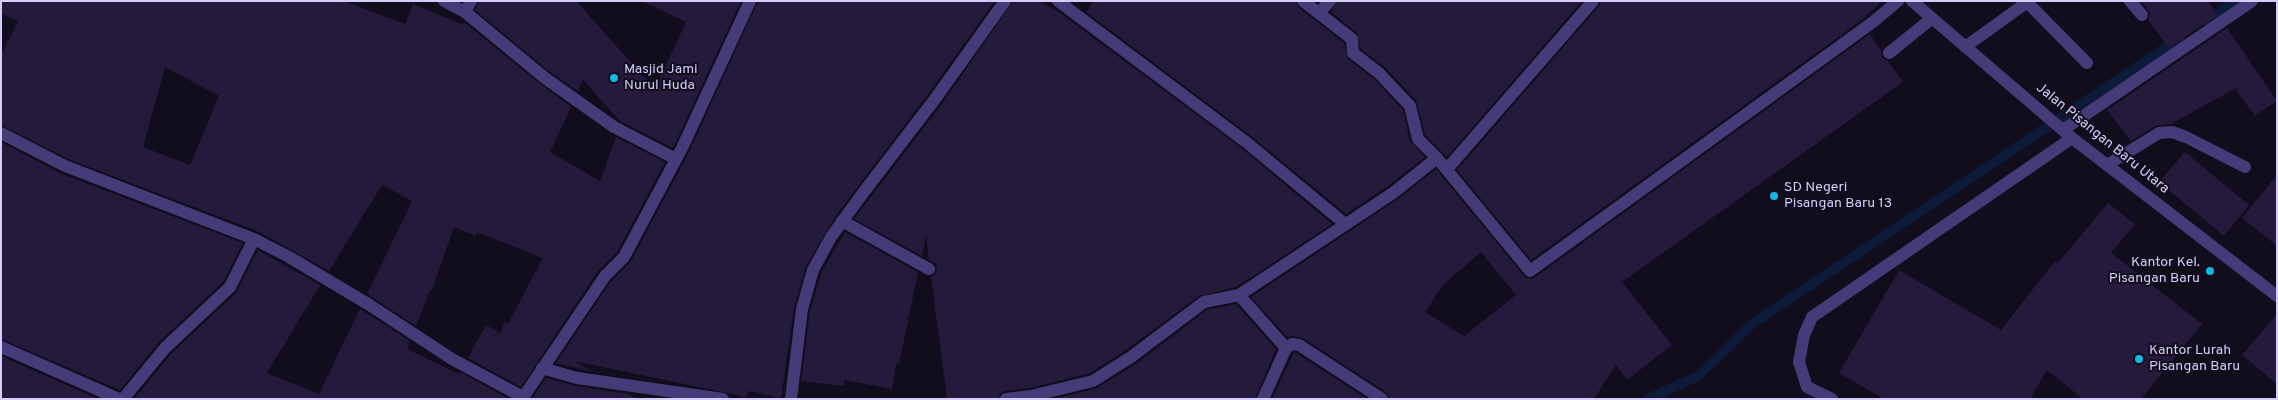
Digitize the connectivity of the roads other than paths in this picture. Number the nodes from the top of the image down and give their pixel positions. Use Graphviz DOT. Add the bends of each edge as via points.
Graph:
graph roads {
  1 [pos="444,1"];
  2 [pos="750,1"];
  3 [pos="1005,1"];
  4 [pos="1058,1"];
  5 [pos="1303,1"];
  6 [pos="1330,1"];
  7 [pos="1593,1"];
  8 [pos="1898,1"];
  9 [pos="1912,1"];
  10 [pos="2130,1"];
  11 [pos="2252,1"];
  12 [pos="2028,2"];
  13 [pos="468,6"];
  14 [pos="1319,13"];
  15 [pos="2142,15"];
  16 [pos="1931,19"];
  17 [pos="1965,46"];
  18 [pos="1889,52"];
  19 [pos="2087,63"];
  20 [pos="2064,131"];
  21 [pos="1,133"];
  22 [pos="1437,158"];
  23 [pos="676,159"];
  24 [pos="2107,165"];
  25 [pos="2245,167"];
  26 [pos="1447,169"];
  27 [pos="842,221"];
  28 [pos="1344,223"];
  29 [pos="254,239"];
  30 [pos="928,270"];
  31 [pos="1239,295"];
  32 [pos="2277,296"];
  33 [pos="1,348"];
  34 [pos="1286,348"];
  35 [pos="542,368"];
  36 [pos="523,398"];
  37 [pos="119,399"];
  38 [pos="123,399"];
  39 [pos="723,399"];
  40 [pos="791,399"];
  41 [pos="1006,399"];
  42 [pos="1263,399"];
  43 [pos="1382,399"];
  44 [pos="1832,399"];
  1 -- 13 [label="street"];
  2 -- 23 [label="street"];
  3 -- 27 [label="street"];
  4 -- 28 [label="street" via="1246,142"];
  5 -- 14 [label="street"];
  6 -- 14 [label="street"];
  7 -- 26 [label="street"];
  8 -- 26 [label="street" via="1530,271"];
  9 -- 16 [label="street, Jalan Pisangan Baru Utara"];
  10 -- 15 [label="street"];
  11 -- 20 [label="street"];
  12 -- 17 [label="street"];
  12 -- 19 [label="street"];
  13 -- 23 [label="street" via="545,78 614,127"];
  14 -- 22 [label="street" via="1352,40 1354,53 1379,73 1410,106 1418,139"];
  16 -- 17 [label="street, Jalan Pisangan Baru Utara"];
  16 -- 18 [label="street"];
  17 -- 20 [label="street, Jalan Pisangan Baru Utara"];
  20 -- 24 [label="street, Jalan Pisangan Baru Utara"];
  20 -- 44 [label="street" via="1812,317 1804,335 1800,362 1807,387"];
  21 -- 29 [label="street" via="65,166"];
  22 -- 26 [label="street"];
  22 -- 28 [label="street" via="1393,193"];
  23 -- 35 [label="street" via="624,258 605,276"];
  24 -- 25 [label="street" via="2159,132 2172,132"];
  24 -- 32 [label="street, Jalan Pisangan Baru Utara"];
  27 -- 30 [label="street"];
  27 -- 40 [label="street" via="813,270 807,289"];
  28 -- 31 [label="street"];
  29 -- 36 [label="street" via="360,300 452,359"];
  29 -- 38 [label="street" via="230,287 165,348"];
  31 -- 34 [label="street"];
  31 -- 41 [label="street" via="1204,302 1093,381"];
  33 -- 37 [label="street"];
  34 -- 42 [label="street"];
  34 -- 43 [label="street" via="1299,344"];
  35 -- 36 [label="street"];
  35 -- 39 [label="street" via="577,378"];
}
